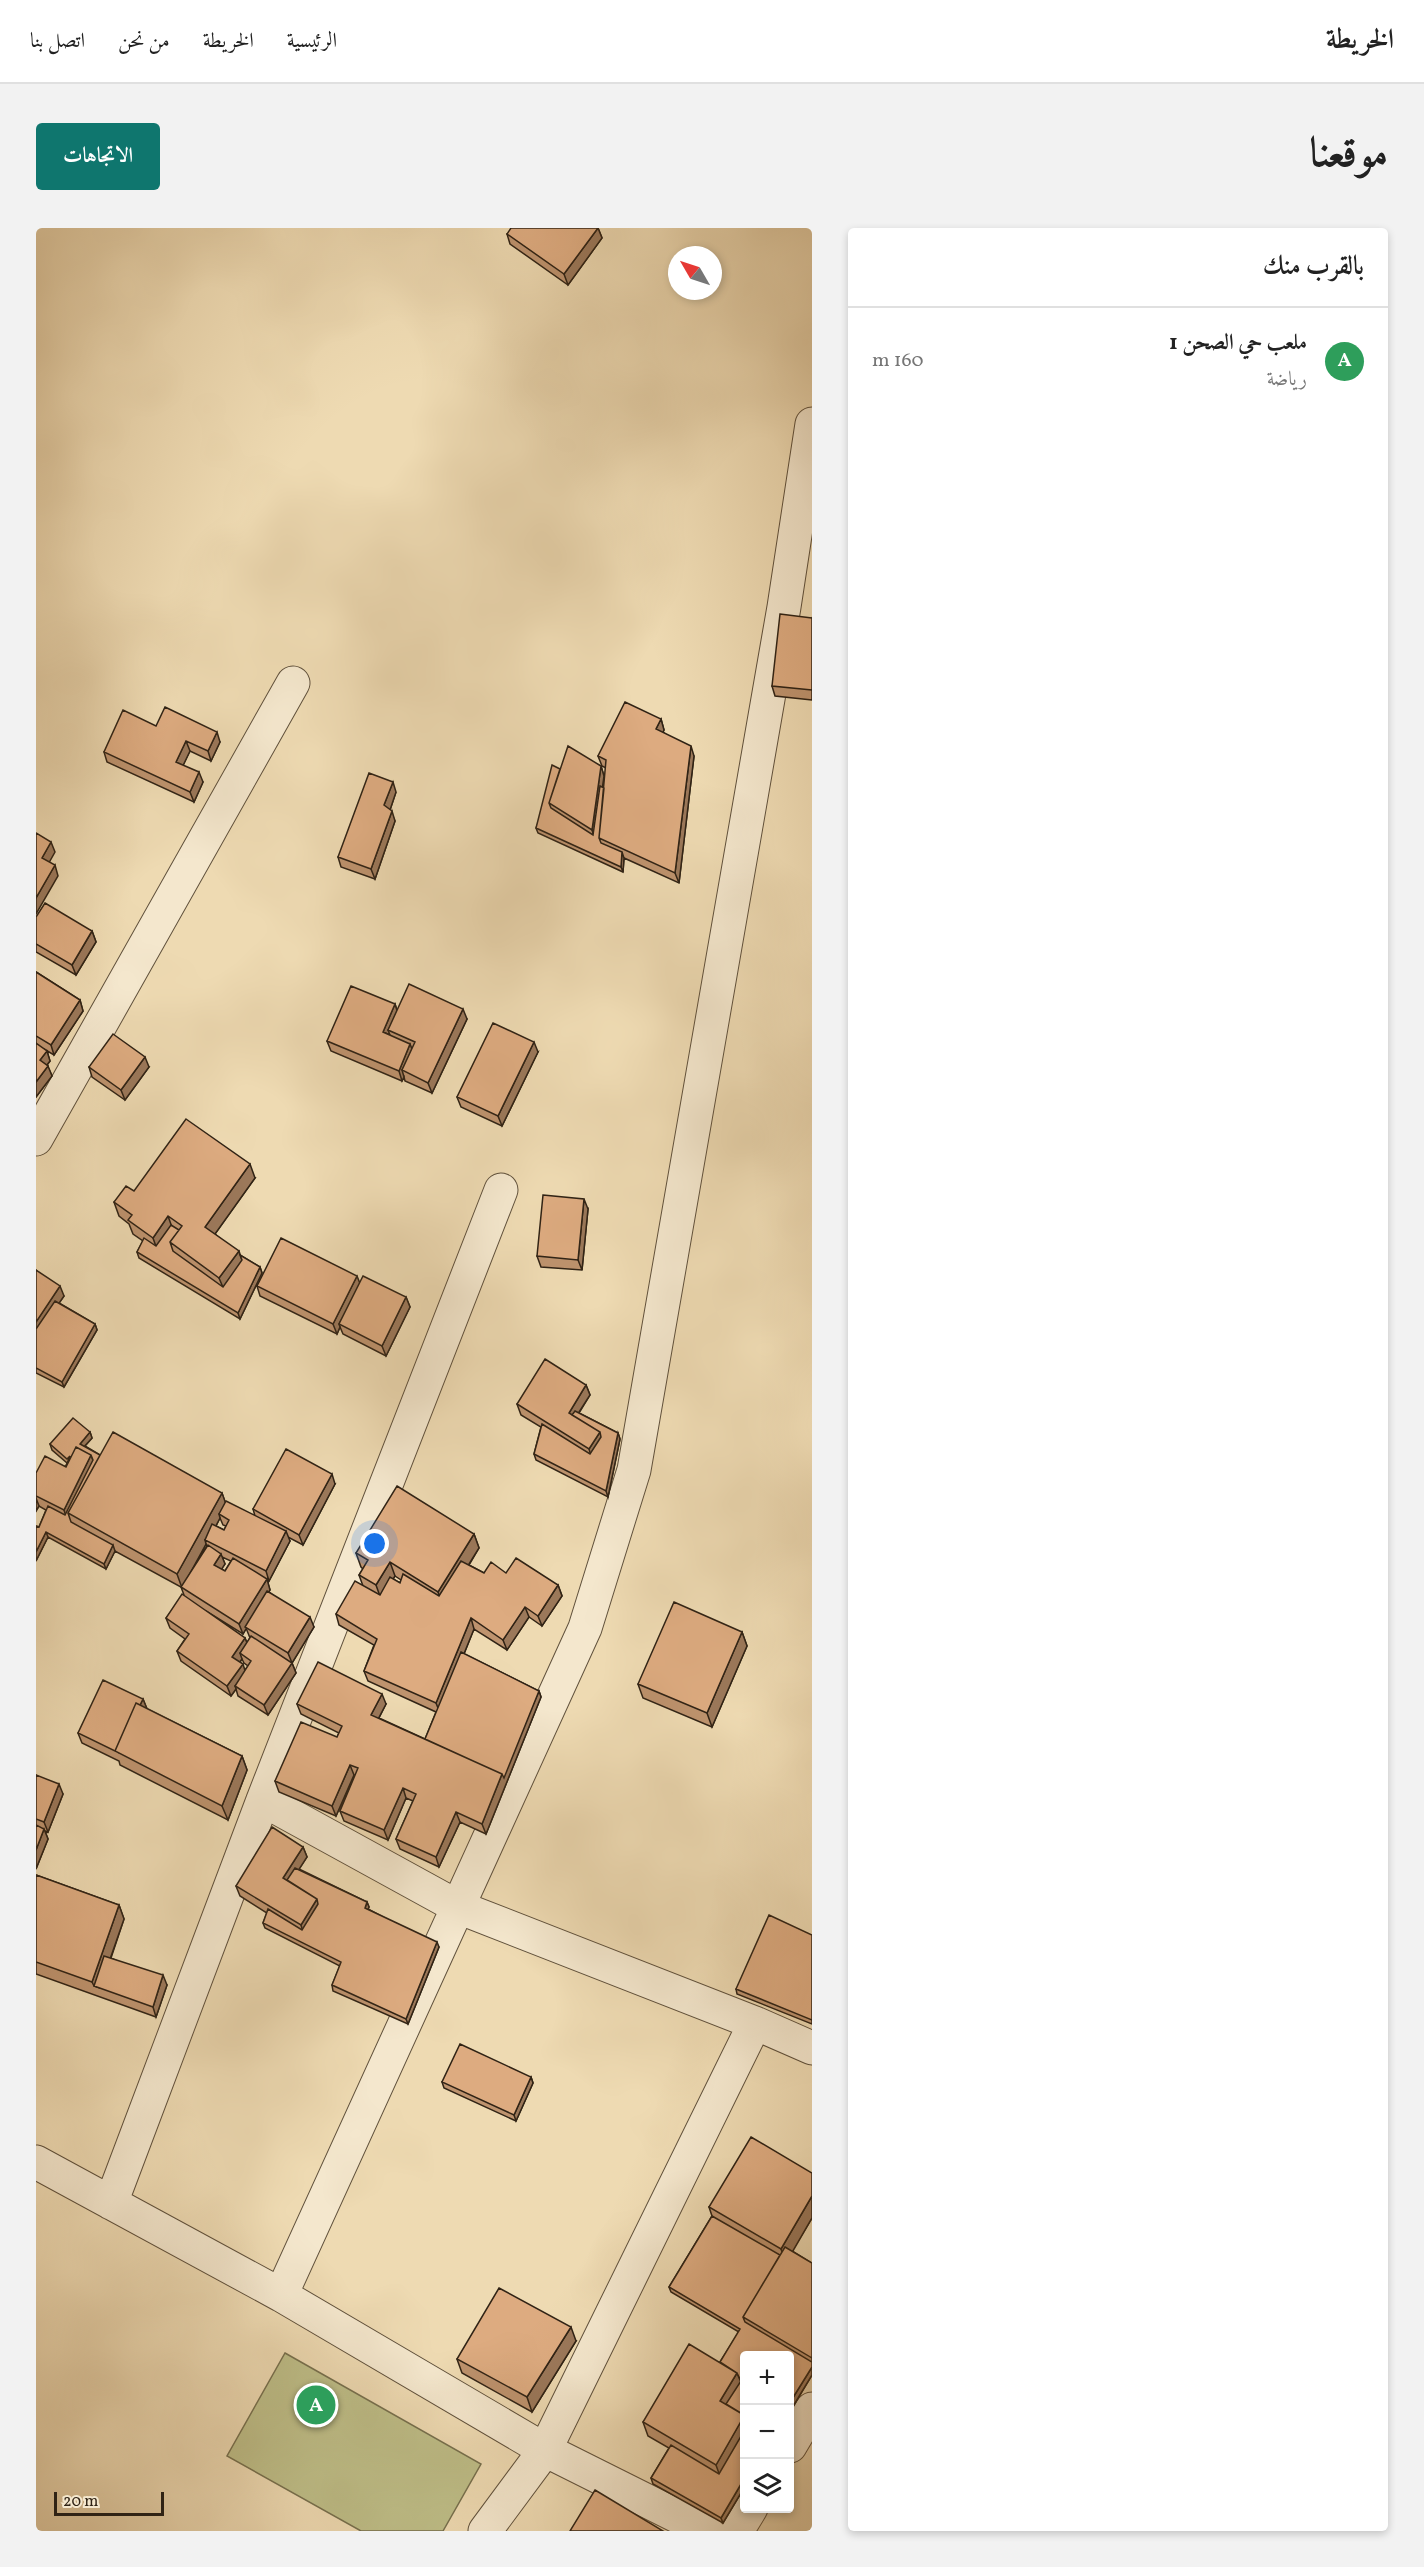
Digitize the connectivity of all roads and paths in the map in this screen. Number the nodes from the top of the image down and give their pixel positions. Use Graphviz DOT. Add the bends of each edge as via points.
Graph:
graph roads {
  1 [pos="812,424"];
  2 [pos="292,683"];
  3 [pos="36,1138"];
  4 [pos="501,1190"];
  5 [pos="263,1800"];
  6 [pos="458,1907"];
  7 [pos="755,2023"];
  8 [pos="812,2048"];
  9 [pos="36,2162"];
  10 [pos="111,2203"];
  11 [pos="281,2295"];
  12 [pos="812,2409"];
  13 [pos="794,2438"];
  14 [pos="545,2450"];
  15 [pos="748,2513"];
  16 [pos="485,2531"];
  17 [pos="707,2531"];
  18 [pos="737,2531"];
  1 -- 6 [label="street" via="782,619 634,1470 585,1628"];
  2 -- 3 [label="street"];
  4 -- 5 [label="street"];
  5 -- 6 [label="street"];
  5 -- 10 [label="street"];
  6 -- 7 [label="street"];
  6 -- 11 [label="street"];
  7 -- 8 [label="street"];
  7 -- 14 [label="street"];
  9 -- 10 [label="street"];
  10 -- 11 [label="street"];
  11 -- 14 [label="street"];
  12 -- 13 [label="street"];
  14 -- 16 [label="street"];
  14 -- 17 [label="street"];
  15 -- 18 [label="street"];
}
